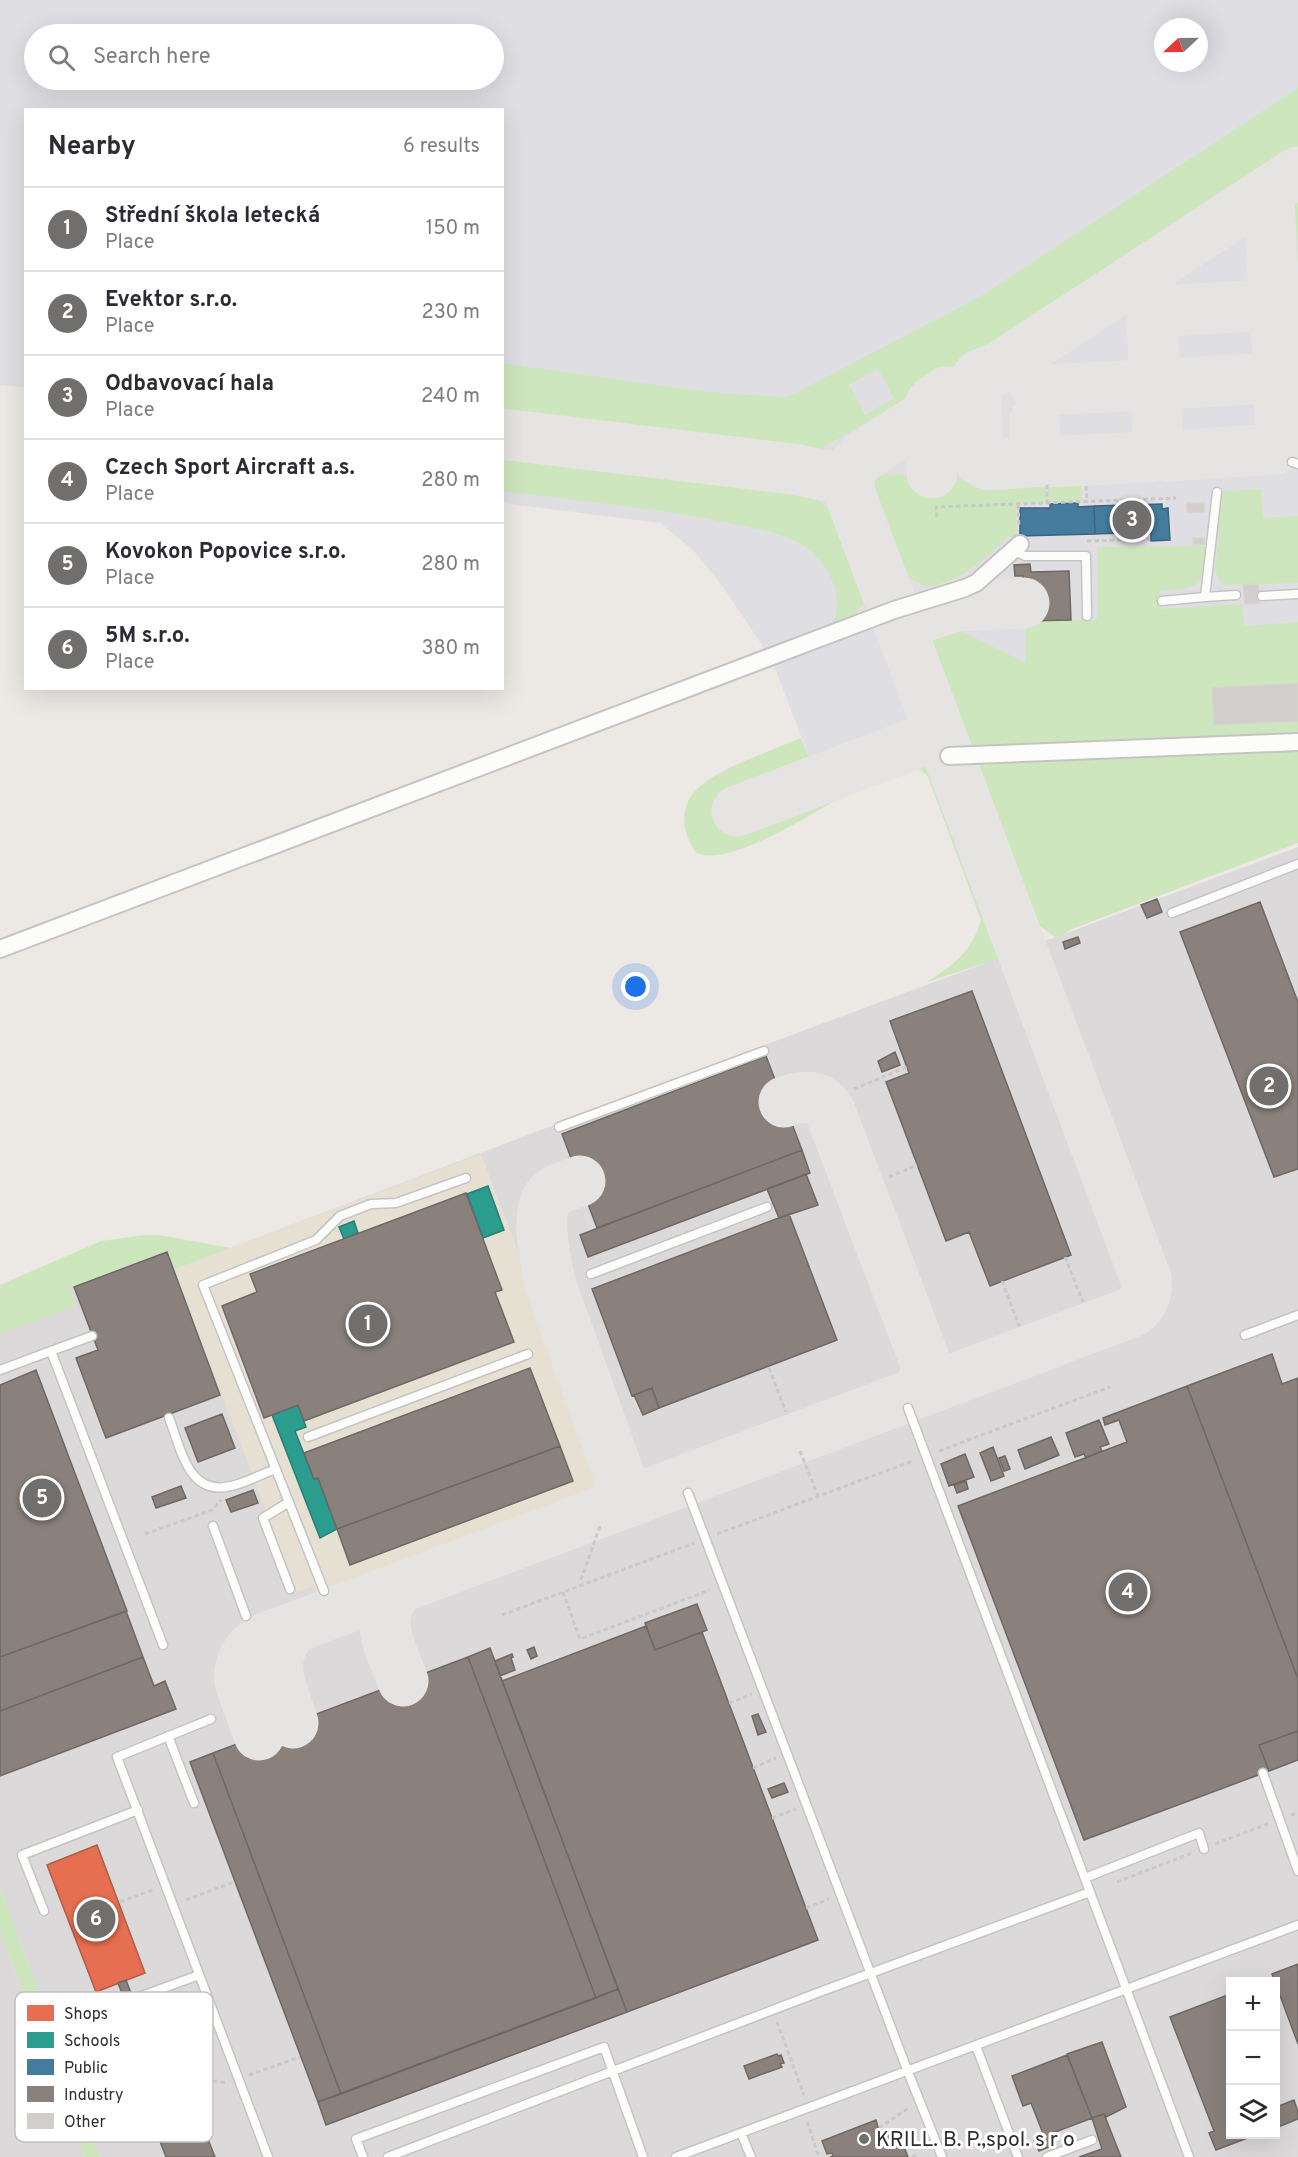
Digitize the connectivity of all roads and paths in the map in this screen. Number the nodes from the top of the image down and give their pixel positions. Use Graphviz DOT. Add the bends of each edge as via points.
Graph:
graph roads {
  1 [pos="1047,483"];
  2 [pos="1086,486"];
  3 [pos="1217,492"];
  4 [pos="1176,498"];
  5 [pos="1087,502"];
  6 [pos="1047,504"];
  7 [pos="1018,505"];
  8 [pos="937,517"];
  9 [pos="1150,539"];
  10 [pos="1079,542"];
  11 [pos="1016,547"];
  12 [pos="1298,594"];
  13 [pos="1236,595"];
  14 [pos="1262,596"];
  15 [pos="1205,597"];
  16 [pos="1162,601"];
  17 [pos="1087,616"];
  18 [pos="1298,742"];
  19 [pos="949,756"];
  20 [pos="1298,864"];
  21 [pos="1172,913"];
  22 [pos="0,949"];
  23 [pos="764,1051"];
  24 [pos="907,1067"];
  25 [pos="854,1089"];
  26 [pos="560,1127"];
  27 [pos="917,1165"];
  28 [pos="889,1177"];
  29 [pos="466,1178"];
  30 [pos="768,1207"];
  31 [pos="1065,1257"];
  32 [pos="591,1274"];
  33 [pos="1002,1281"];
  34 [pos="1083,1302"];
  35 [pos="1298,1315"];
  36 [pos="1019,1326"];
  37 [pos="1245,1335"];
  38 [pos="92,1336"];
  39 [pos="51,1351"];
  40 [pos="528,1354"];
  41 [pos="769,1368"];
  42 [pos="0,1370"];
  43 [pos="1110,1387"];
  44 [pos="908,1408"];
  45 [pos="786,1412"];
  46 [pos="169,1418"];
  47 [pos="308,1437"];
  48 [pos="800,1451"];
  49 [pos="926,1456"];
  50 [pos="276,1468"];
  51 [pos="688,1493"];
  52 [pos="225,1496"];
  53 [pos="818,1496"];
  54 [pos="289,1502"];
  55 [pos="213,1526"];
  56 [pos="600,1526"];
  57 [pos="145,1534"];
  58 [pos="706,1539"];
  59 [pos="581,1580"];
  60 [pos="723,1585"];
  61 [pos="290,1590"];
  62 [pos="324,1591"];
  63 [pos="563,1592"];
  64 [pos="502,1615"];
  65 [pos="246,1616"];
  66 [pos="163,1646"];
  67 [pos="763,1690"];
  68 [pos="729,1703"];
  69 [pos="212,1719"];
  70 [pos="168,1736"];
  71 [pos="787,1754"];
  72 [pos="753,1768"];
  73 [pos="1263,1773"];
  74 [pos="194,1803"];
  75 [pos="806,1805"];
  76 [pos="138,1810"];
  77 [pos="772,1818"];
  78 [pos="1204,1849"];
  79 [pos="1298,1871"];
  80 [pos="1085,1878"];
  81 [pos="234,1882"];
  82 [pos="1090,1892"];
  83 [pos="841,1895"];
  84 [pos="170,1896"];
  85 [pos="120,1902"];
  86 [pos="806,1908"];
  87 [pos="44,1911"];
  88 [pos="1298,1925"];
  89 [pos="870,1973"];
  90 [pos="199,1975"];
  91 [pos="1126,1990"];
  92 [pos="153,1992"];
  93 [pos="205,1992"];
  94 [pos="773,2010"];
  95 [pos="213,2012"];
  96 [pos="976,2046"];
  97 [pos="612,2071"];
  98 [pos="908,2072"];
  99 [pos="920,2101"];
  100 [pos="806,2109"];
  101 [pos="879,2128"];
  102 [pos="741,2133"];
  103 [pos="1092,2140"];
  104 [pos="268,2157"];
  105 [pos="363,2157"];
  106 [pos="388,2157"];
  107 [pos="644,2157"];
  108 [pos="676,2157"];
  109 [pos="751,2157"];
  110 [pos="819,2157"];
  111 [pos="912,2157"];
  112 [pos="918,2157"];
  113 [pos="942,2157"];
  114 [pos="1018,2157"];
  115 [pos="1047,2157"];
  116 [pos="1189,2157"];
  1 -- 6 [label="path"];
  2 -- 5 [label="path"];
  3 -- 15 [label="lane"];
  4 -- 5 [label="path"];
  5 -- 6 [label="path"];
  6 -- 7 [label="path"];
  7 -- 8 [label="path" via="936,507"];
  7 -- 11 [label="path"];
  9 -- 10 [label="path"];
  11 -- 17 [label="lane" via="1024,556 1086,556"];
  11 -- 22 [label="street" via="986,575 965,588 894,610"];
  12 -- 14 [label="lane"];
  13 -- 15 [label="lane"];
  15 -- 16 [label="lane"];
  18 -- 19 [label="street"];
  20 -- 21 [label="lane"];
  23 -- 26 [label="lane"];
  24 -- 25 [label="path"];
  27 -- 28 [label="path"];
  29 -- 50 [label="lane" via="396,1203 371,1204 340,1216 316,1240 203,1285"];
  30 -- 32 [label="lane"];
  31 -- 34 [label="path"];
  33 -- 36 [label="path"];
  35 -- 37 [label="lane"];
  38 -- 39 [label="lane"];
  39 -- 42 [label="lane"];
  39 -- 66 [label="lane"];
  40 -- 47 [label="lane"];
  41 -- 45 [label="path"];
  43 -- 49 [label="path"];
  44 -- 49 [label="lane"];
  46 -- 50 [label="lane" via="197,1481 208,1486 231,1486"];
  48 -- 53 [label="path"];
  49 -- 53 [label="path"];
  49 -- 80 [label="lane"];
  50 -- 54 [label="lane"];
  51 -- 58 [label="lane"];
  52 -- 57 [label="path" via="212,1510"];
  53 -- 58 [label="path"];
  54 -- 61 [label="lane" via="263,1518"];
  54 -- 62 [label="lane"];
  55 -- 65 [label="lane"];
  56 -- 59 [label="path"];
  58 -- 60 [label="lane"];
  58 -- 63 [label="path"];
  60 -- 63 [label="path" via="580,1639"];
  60 -- 67 [label="lane"];
  63 -- 64 [label="path"];
  67 -- 68 [label="path"];
  67 -- 71 [label="lane"];
  69 -- 70 [label="lane"];
  70 -- 74 [label="lane"];
  70 -- 76 [label="lane" via="117,1757"];
  71 -- 72 [label="path"];
  71 -- 75 [label="lane"];
  73 -- 79 [label="lane"];
  75 -- 77 [label="path"];
  75 -- 83 [label="lane"];
  76 -- 84 [label="lane"];
  76 -- 87 [label="lane" via="22,1855"];
  78 -- 80 [label="lane" via="1199,1833"];
  80 -- 82 [label="lane"];
  81 -- 84 [label="path" via="184,1901"];
  82 -- 89 [label="lane"];
  82 -- 91 [label="lane"];
  83 -- 86 [label="path"];
  83 -- 89 [label="lane"];
  84 -- 85 [label="path" via="156,1889"];
  84 -- 90 [label="lane"];
  88 -- 91 [label="lane"];
  89 -- 94 [label="lane"];
  89 -- 98 [label="lane"];
  90 -- 92 [label="lane"];
  90 -- 93 [label="lane"];
  91 -- 96 [label="lane"];
  91 -- 116 [label="lane"];
  94 -- 97 [label="lane"];
  94 -- 100 [label="path"];
  95 -- 104 [label="lane"];
  96 -- 98 [label="lane"];
  96 -- 114 [label="lane"];
  97 -- 105 [label="lane" via="604,2047 357,2139"];
  97 -- 106 [label="lane"];
  97 -- 107 [label="lane"];
  98 -- 99 [label="lane"];
  98 -- 100 [label="lane"];
  99 -- 101 [label="path"];
  99 -- 113 [label="lane"];
  100 -- 102 [label="lane"];
  100 -- 110 [label="path"];
  102 -- 108 [label="lane"];
  102 -- 109 [label="lane"];
  103 -- 115 [label="lane"];
  111 -- 112 [label="path"];
}
